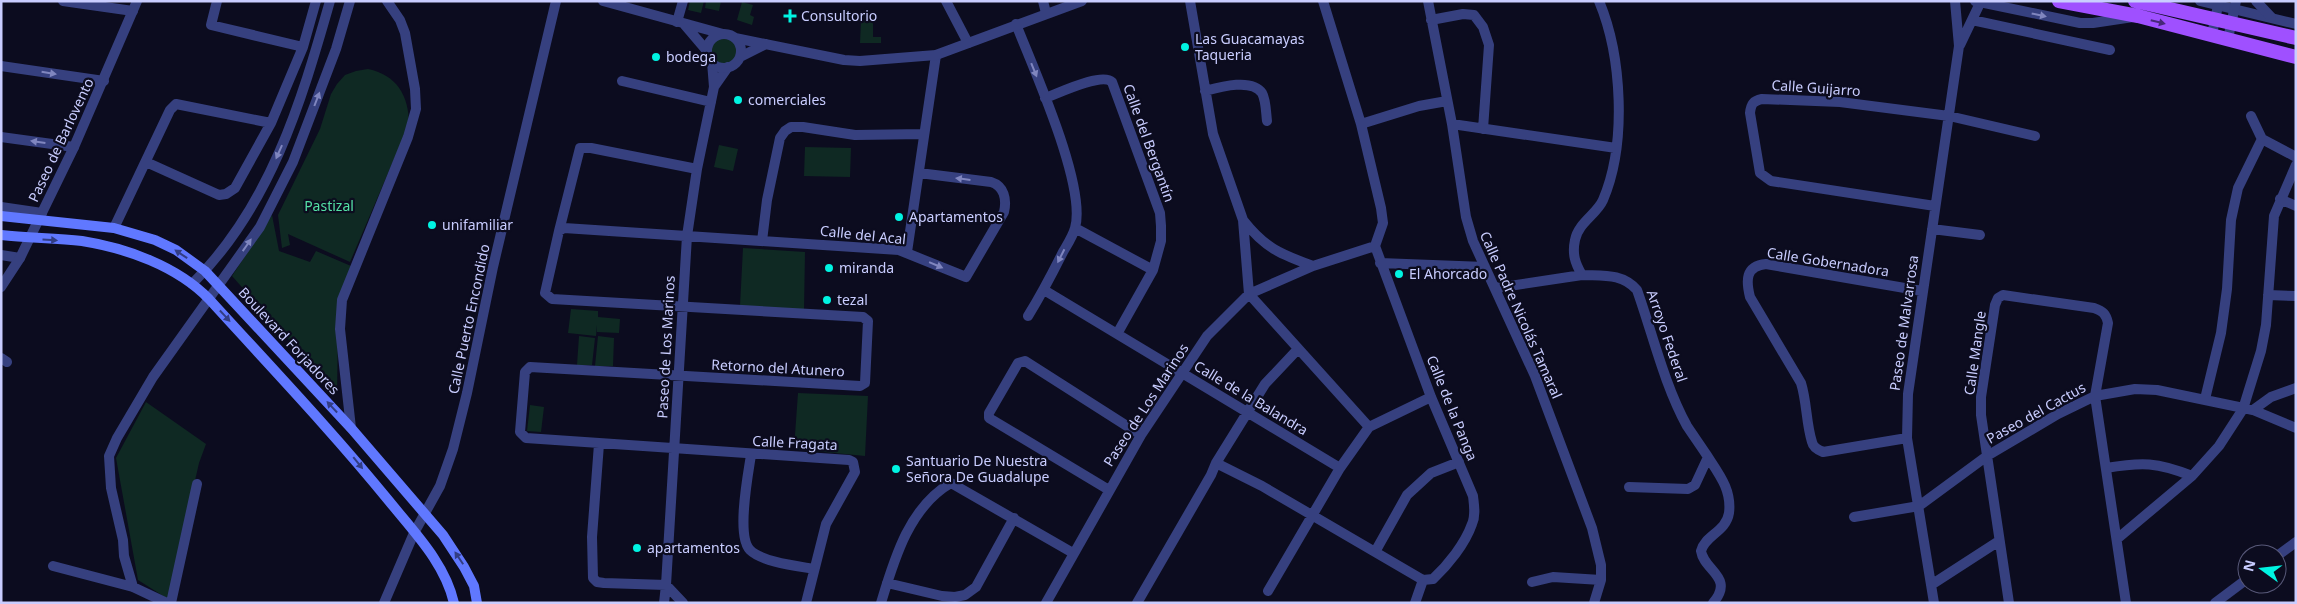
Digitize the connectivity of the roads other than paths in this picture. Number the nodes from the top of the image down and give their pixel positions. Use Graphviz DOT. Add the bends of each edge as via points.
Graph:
graph roads {
  1 [pos="63,1"];
  2 [pos="217,1"];
  3 [pos="316,1"];
  4 [pos="330,1"];
  5 [pos="350,1"];
  6 [pos="387,1"];
  7 [pos="556,1"];
  8 [pos="603,1"];
  9 [pos="683,1"];
  10 [pos="946,1"];
  11 [pos="1043,1"];
  12 [pos="1082,1"];
  13 [pos="1190,1"];
  14 [pos="1323,1"];
  15 [pos="1428,1"];
  16 [pos="1599,1"];
  17 [pos="1955,1"];
  18 [pos="2059,1"];
  19 [pos="2135,1"];
  20 [pos="2200,1"];
  21 [pos="2256,1"];
  22 [pos="1979,2"];
  23 [pos="135,6"];
  24 [pos="2218,9"];
  25 [pos="2235,11"];
  26 [pos="1046,13"];
  27 [pos="2138,16"];
  28 [pos="2271,17"];
  29 [pos="1431,20"];
  30 [pos="1972,20"];
  31 [pos="681,23"];
  32 [pos="1016,24"];
  33 [pos="2296,24"];
  34 [pos="723,34"];
  35 [pos="2212,34"];
  36 [pos="735,38"];
  37 [pos="2296,38"];
  38 [pos="2228,39"];
  39 [pos="968,43"];
  40 [pos="766,44"];
  41 [pos="1959,46"];
  42 [pos="303,48"];
  43 [pos="2110,50"];
  44 [pos="707,51"];
  45 [pos="936,55"];
  46 [pos="740,57"];
  47 [pos="2296,57"];
  48 [pos="712,62"];
  49 [pos="1,66"];
  50 [pos="728,67"];
  51 [pos="104,81"];
  52 [pos="622,81"];
  53 [pos="714,87"];
  54 [pos="1205,91"];
  55 [pos="1045,98"];
  56 [pos="1447,101"];
  57 [pos="710,102"];
  58 [pos="1949,116"];
  59 [pos="2251,116"];
  60 [pos="1267,121"];
  61 [pos="271,123"];
  62 [pos="1361,124"];
  63 [pos="1452,124"];
  64 [pos="1483,129"];
  65 [pos="924,134"];
  66 [pos="2035,136"];
  67 [pos="1,137"];
  68 [pos="2262,139"];
  69 [pos="74,147"];
  70 [pos="1616,148"];
  71 [pos="2296,157"];
  72 [pos="146,162"];
  73 [pos="2296,165"];
  74 [pos="697,169"];
  75 [pos="918,173"];
  76 [pos="2280,199"];
  77 [pos="1935,206"];
  78 [pos="2296,206"];
  79 [pos="1,208"];
  80 [pos="1,216"];
  81 [pos="40,217"];
  82 [pos="1243,220"];
  83 [pos="114,228"];
  84 [pos="1075,228"];
  85 [pos="1932,229"];
  86 [pos="560,231"];
  87 [pos="1,235"];
  88 [pos="1980,235"];
  89 [pos="687,236"];
  90 [pos="29,238"];
  91 [pos="762,241"];
  92 [pos="1375,246"];
  93 [pos="907,252"];
  94 [pos="1,255"];
  95 [pos="20,258"];
  96 [pos="1380,263"];
  97 [pos="1313,266"];
  98 [pos="1485,267"];
  99 [pos="1153,270"];
  100 [pos="205,271"];
  101 [pos="1582,275"];
  102 [pos="192,284"];
  103 [pos="218,285"];
  104 [pos="1,287"];
  105 [pos="1496,288"];
  106 [pos="1044,290"];
  107 [pos="1922,291"];
  108 [pos="1248,294"];
  109 [pos="2268,295"];
  110 [pos="2296,296"];
  111 [pos="209,299"];
  112 [pos="682,306"];
  113 [pos="1028,316"];
  114 [pos="1117,334"];
  115 [pos="1298,349"];
  116 [pos="1182,373"];
  117 [pos="677,377"];
  118 [pos="2296,388"];
  119 [pos="2095,396"];
  120 [pos="1431,397"];
  121 [pos="2205,399"];
  122 [pos="2248,410"];
  123 [pos="1246,412"];
  124 [pos="1370,426"];
  125 [pos="351,428"];
  126 [pos="2296,428"];
  127 [pos="1141,435"];
  128 [pos="1907,438"];
  129 [pos="599,444"];
  130 [pos="674,449"];
  131 [pos="750,455"];
  132 [pos="1987,456"];
  133 [pos="1708,457"];
  134 [pos="1459,462"];
  135 [pos="1216,463"];
  136 [pos="1340,468"];
  137 [pos="2106,468"];
  138 [pos="2192,476"];
  139 [pos="197,484"];
  140 [pos="1629,487"];
  141 [pos="1109,490"];
  142 [pos="1919,506"];
  143 [pos="424,514"];
  144 [pos="1312,515"];
  145 [pos="1854,517"];
  146 [pos="1014,518"];
  147 [pos="414,533"];
  148 [pos="2117,539"];
  149 [pos="1999,541"];
  150 [pos="1375,552"];
  151 [pos="1073,553"];
  152 [pos="53,566"];
  153 [pos="814,569"];
  154 [pos="1423,580"];
  155 [pos="1601,580"];
  156 [pos="1532,582"];
  157 [pos="887,583"];
  158 [pos="666,585"];
  159 [pos="1931,585"];
  160 [pos="2237,586"];
  161 [pos="133,587"];
  162 [pos="1268,591"];
  163 [pos="156,600"];
  164 [pos="169,603"];
  165 [pos="384,603"];
  166 [pos="454,603"];
  167 [pos="477,603"];
  168 [pos="664,603"];
  169 [pos="683,603"];
  170 [pos="806,603"];
  171 [pos="881,603"];
  172 [pos="1046,603"];
  173 [pos="1137,603"];
  174 [pos="1414,603"];
  175 [pos="1594,603"];
  176 [pos="1713,603"];
  177 [pos="1934,603"];
  178 [pos="2009,603"];
  179 [pos="2126,603"];
  180 [pos="2215,603"];
  1 -- 23 [label="street"];
  2 -- 42 [label="street" via="211,25"];
  3 -- 42 [label="street"];
  4 -- 100 [label="street, one-way" via="305,90 279,153 229,243"];
  103 -- 5 [label="street, one-way" via="260,227 293,162 336,49"];
  6 -- 125 [label="street" via="405,33 416,88 416,109 408,137 342,300 340,328"];
  7 -- 143 [label="street, Calle Puerto Encondido" via="460,423 440,486"];
  8 -- 31 [label="street"];
  9 -- 31 [label="street"];
  10 -- 39 [label="street"];
  11 -- 26 [label="street"];
  12 -- 26 [label="street"];
  13 -- 54 [label="street"];
  14 -- 62 [label="street"];
  15 -- 29 [label="street, Calle Padre Nicolás Tamaral"];
  16 -- 70 [label="street" via="1615,59"];
  17 -- 41 [label="street, Paseo de Malvarrosa"];
  18 -- 27 [label="main road"];
  19 -- 24 [label="main road"];
  20 -- 24 [label="street"];
  21 -- 28 [label="street"];
  22 -- 27 [label="street, one-way" via="2080,23"];
  22 -- 30 [label="street, Paseo de Malvarrosa"];
  23 -- 51 [label="street, Paseo de Barlovento"];
  24 -- 25 [label="main road"];
  24 -- 35 [label="street"];
  25 -- 28 [label="street"];
  25 -- 37 [label="main road"];
  25 -- 38 [label="street"];
  26 -- 32 [label="street"];
  27 -- 35 [label="main road, one-way"];
  28 -- 33 [label="street"];
  29 -- 56 [label="street, Calle Padre Nicolás Tamaral"];
  29 -- 64 [label="street" via="1474,15 1487,34"];
  30 -- 41 [label="street, Paseo de Malvarrosa"];
  30 -- 43 [label="street"];
  31 -- 34 [label="street"];
  31 -- 44 [label="street"];
  32 -- 39 [label="street"];
  32 -- 55 [label="street, one-way"];
  34 -- 36 [label="street"];
  34 -- 44 [label="street" via="710,41"];
  35 -- 38 [label="main road"];
  36 -- 40 [label="street"];
  36 -- 46 [label="street" via="741,48"];
  38 -- 47 [label="main road"];
  39 -- 45 [label="street"];
  40 -- 45 [label="street" via="844,60"];
  40 -- 46 [label="street"];
  41 -- 58 [label="street, Paseo de Malvarrosa"];
  42 -- 61 [label="street"];
  44 -- 48 [label="street"];
  45 -- 65 [label="street"];
  46 -- 50 [label="street"];
  48 -- 50 [label="street"];
  48 -- 53 [label="street, Paseo de Los Marinos"];
  49 -- 51 [label="street, one-way"];
  50 -- 53 [label="street, Paseo de Los Marinos"];
  51 -- 69 [label="street, Paseo de Barlovento"];
  52 -- 57 [label="street"];
  53 -- 57 [label="street, Paseo de Los Marinos"];
  54 -- 60 [label="street" via="1244,85 1257,89 1263,95"];
  54 -- 82 [label="street" via="1214,134"];
  55 -- 84 [label="street" via="1074,183"];
  55 -- 99 [label="street, Calle del Bergantín" via="1099,78 1112,82 1160,213 1161,241"];
  56 -- 62 [label="street"];
  56 -- 63 [label="street, Calle Padre Nicolás Tamaral"];
  57 -- 74 [label="street, Paseo de Los Marinos"];
  58 -- 66 [label="street"];
  58 -- 77 [label="street, Paseo de Malvarrosa"];
  58 -- 77 [label="street, Calle Guijarro" via="1840,102 1762,99 1751,105 1760,173 1771,182"];
  59 -- 68 [label="street"];
  61 -- 72 [label="street" via="176,104 170,110"];
  61 -- 72 [label="street" via="235,188 226,194 219,195"];
  62 -- 92 [label="street" via="1383,223"];
  63 -- 64 [label="street"];
  63 -- 98 [label="street, Calle Padre Nicolás Tamaral" via="1466,216"];
  64 -- 70 [label="street"];
  65 -- 75 [label="street"];
  65 -- 91 [label="street" via="854,135 803,127 784,131 767,200"];
  69 -- 67 [label="street, one-way"];
  68 -- 71 [label="street"];
  68 -- 121 [label="street" via="2238,188 2231,220 2221,333"];
  69 -- 81 [label="street, Paseo de Barlovento"];
  70 -- 101 [label="street" via="1603,202 1585,221 1575,238 1573,260"];
  72 -- 83 [label="street"];
  73 -- 76 [label="street"];
  74 -- 86 [label="street" via="580,148"];
  74 -- 89 [label="street, Paseo de Los Marinos"];
  75 -- 93 [label="street"];
  93 -- 75 [label="street, Calle del Acal, one-way" via="966,277 1006,205 1004,192 996,183"];
  76 -- 78 [label="street"];
  76 -- 109 [label="street" via="2273,225"];
  77 -- 85 [label="street, Paseo de Malvarrosa"];
  79 -- 81 [label="street"];
  80 -- 81 [label="main road, Boulevard Forjadores"];
  81 -- 83 [label="main road, Boulevard Forjadores"];
  81 -- 90 [label="street, Paseo de Barlovento"];
  82 -- 97 [label="street" via="1264,244"];
  82 -- 108 [label="street"];
  100 -- 83 [label="main road, Boulevard Forjadores, one-way" via="169,247"];
  84 -- 99 [label="street"];
  84 -- 106 [label="street, one-way"];
  85 -- 88 [label="street"];
  85 -- 107 [label="street, Paseo de Malvarrosa"];
  86 -- 89 [label="street, Calle del Acal" via="564,228"];
  86 -- 112 [label="street" via="545,292 548,298"];
  87 -- 90 [label="main road"];
  89 -- 91 [label="street, Calle del Acal"];
  89 -- 112 [label="street, Paseo de Los Marinos"];
  90 -- 95 [label="street, Paseo de Barlovento"];
  90 -- 102 [label="main road, one-way" via="109,246 148,260"];
  91 -- 93 [label="street, Calle del Acal"];
  92 -- 96 [label="street, Calle de la Panga"];
  92 -- 97 [label="street, Paseo de Los Marinos"];
  94 -- 95 [label="street"];
  95 -- 104 [label="street, Paseo de Barlovento"];
  96 -- 98 [label="street"];
  96 -- 120 [label="street, Calle de la Panga"];
  97 -- 108 [label="street, Paseo de Los Marinos"];
  98 -- 105 [label="street, Calle Padre Nicolás Tamaral"];
  99 -- 114 [label="street, Calle del Bergantín"];
  100 -- 102 [label="street"];
  100 -- 103 [label="main road, Boulevard Forjadores"];
  101 -- 105 [label="street, Arroyo Federal"];
  101 -- 133 [label="street, Arroyo Federal" via="1625,279 1637,290 1670,386 1687,425"];
  102 -- 111 [label="main road"];
  103 -- 111 [label="street"];
  125 -- 103 [label="main road, Boulevard Forjadores, one-way"];
  105 -- 155 [label="street, Calle Padre Nicolás Tamaral" via="1535,376 1589,519 1598,547"];
  106 -- 113 [label="street"];
  106 -- 114 [label="street, Calle de la Balandra"];
  107 -- 128 [label="street, Paseo de Malvarrosa" via="1908,394"];
  107 -- 128 [label="street, Calle Gobernadora" via="1766,264 1757,265 1750,271 1747,284 1750,297 1801,383 1812,442 1818,450 1823,452"];
  108 -- 115 [label="street"];
  108 -- 116 [label="street, Paseo de Los Marinos" via="1207,336"];
  109 -- 110 [label="street"];
  109 -- 122 [label="street" via="2261,352"];
  111 -- 147 [label="main road, one-way" via="340,441"];
  111 -- 161 [label="street" via="153,377 109,456 111,488"];
  112 -- 117 [label="street, Paseo de Los Marinos"];
  112 -- 117 [label="street, Retorno del Atunero" via="863,317 869,324 865,383 860,386"];
  114 -- 116 [label="street, Calle de la Balandra"];
  115 -- 123 [label="street" via="1265,384"];
  115 -- 124 [label="street"];
  116 -- 123 [label="street, Calle de la Balandra"];
  116 -- 127 [label="street, Paseo de Los Marinos"];
  117 -- 129 [label="street, Calle Fragata" via="527,368 520,432 523,436"];
  117 -- 130 [label="street, Paseo de Los Marinos"];
  118 -- 122 [label="street"];
  119 -- 121 [label="street, Paseo del Cactus" via="2135,389"];
  119 -- 132 [label="street, Paseo del Cactus"];
  119 -- 132 [label="street, Calle Mangle" via="2107,316 2102,311 2003,295 1995,305 1981,397"];
  119 -- 137 [label="street"];
  120 -- 124 [label="street"];
  120 -- 134 [label="street, Calle de la Panga"];
  121 -- 122 [label="street, Paseo del Cactus"];
  122 -- 126 [label="street, Paseo del Cactus"];
  122 -- 138 [label="street"];
  123 -- 135 [label="street"];
  123 -- 136 [label="street, Calle de la Balandra"];
  124 -- 136 [label="street"];
  125 -- 143 [label="main road, Boulevard Forjadores"];
  127 -- 141 [label="street, Paseo de Los Marinos"];
  127 -- 141 [label="street" via="1025,361 1018,363 989,418"];
  128 -- 142 [label="street, Paseo de Malvarrosa"];
  129 -- 130 [label="street, Calle Fragata"];
  129 -- 158 [label="street" via="592,537 593,578 604,583"];
  130 -- 131 [label="street, Calle Fragata"];
  130 -- 158 [label="street, Paseo de Los Marinos"];
  131 -- 153 [label="street" via="744,542 762,557"];
  131 -- 153 [label="street, Calle Fragata" via="853,462 856,472 826,524"];
  132 -- 142 [label="street, Paseo del Cactus"];
  132 -- 149 [label="street"];
  133 -- 140 [label="street" via="1694,485 1688,489"];
  133 -- 176 [label="street, Arroyo Federal" via="1727,486 1729,506 1726,523 1700,551 1720,582"];
  134 -- 150 [label="street" via="1431,473 1407,495"];
  134 -- 154 [label="street, Calle de la Panga" via="1473,496 1472,524 1441,572 1433,579"];
  135 -- 144 [label="street"];
  135 -- 173 [label="street"];
  136 -- 144 [label="street"];
  137 -- 138 [label="street" via="2142,462 2160,464"];
  137 -- 148 [label="street"];
  138 -- 148 [label="street"];
  139 -- 164 [label="street"];
  141 -- 151 [label="street, Paseo de Los Marinos"];
  142 -- 145 [label="street"];
  142 -- 159 [label="street, Paseo de Malvarrosa"];
  143 -- 147 [label="street, Calle Puerto Encondido"];
  167 -- 143 [label="main road, Boulevard Forjadores, one-way" via="474,586 464,567 443,535"];
  144 -- 150 [label="street"];
  144 -- 162 [label="street"];
  146 -- 151 [label="street"];
  146 -- 157 [label="street" via="976,587 964,595 942,596"];
  146 -- 157 [label="street" via="951,483 924,504 898,551"];
  147 -- 165 [label="street, Calle Puerto Encondido"];
  147 -- 166 [label="main road" via="450,585"];
  148 -- 179 [label="street"];
  149 -- 159 [label="street"];
  149 -- 178 [label="street"];
  150 -- 154 [label="street"];
  151 -- 172 [label="street, Paseo de Los Marinos"];
  152 -- 161 [label="street"];
  153 -- 170 [label="street, Calle Fragata"];
  154 -- 174 [label="street"];
  155 -- 156 [label="street" via="1553,577"];
  155 -- 175 [label="street, Calle Padre Nicolás Tamaral"];
  157 -- 171 [label="street"];
  158 -- 168 [label="street, Paseo de Los Marinos"];
  158 -- 169 [label="street"];
  159 -- 177 [label="street, Paseo de Malvarrosa"];
  160 -- 180 [label="street"];
  161 -- 163 [label="street"];
  163 -- 164 [label="street"];
}
